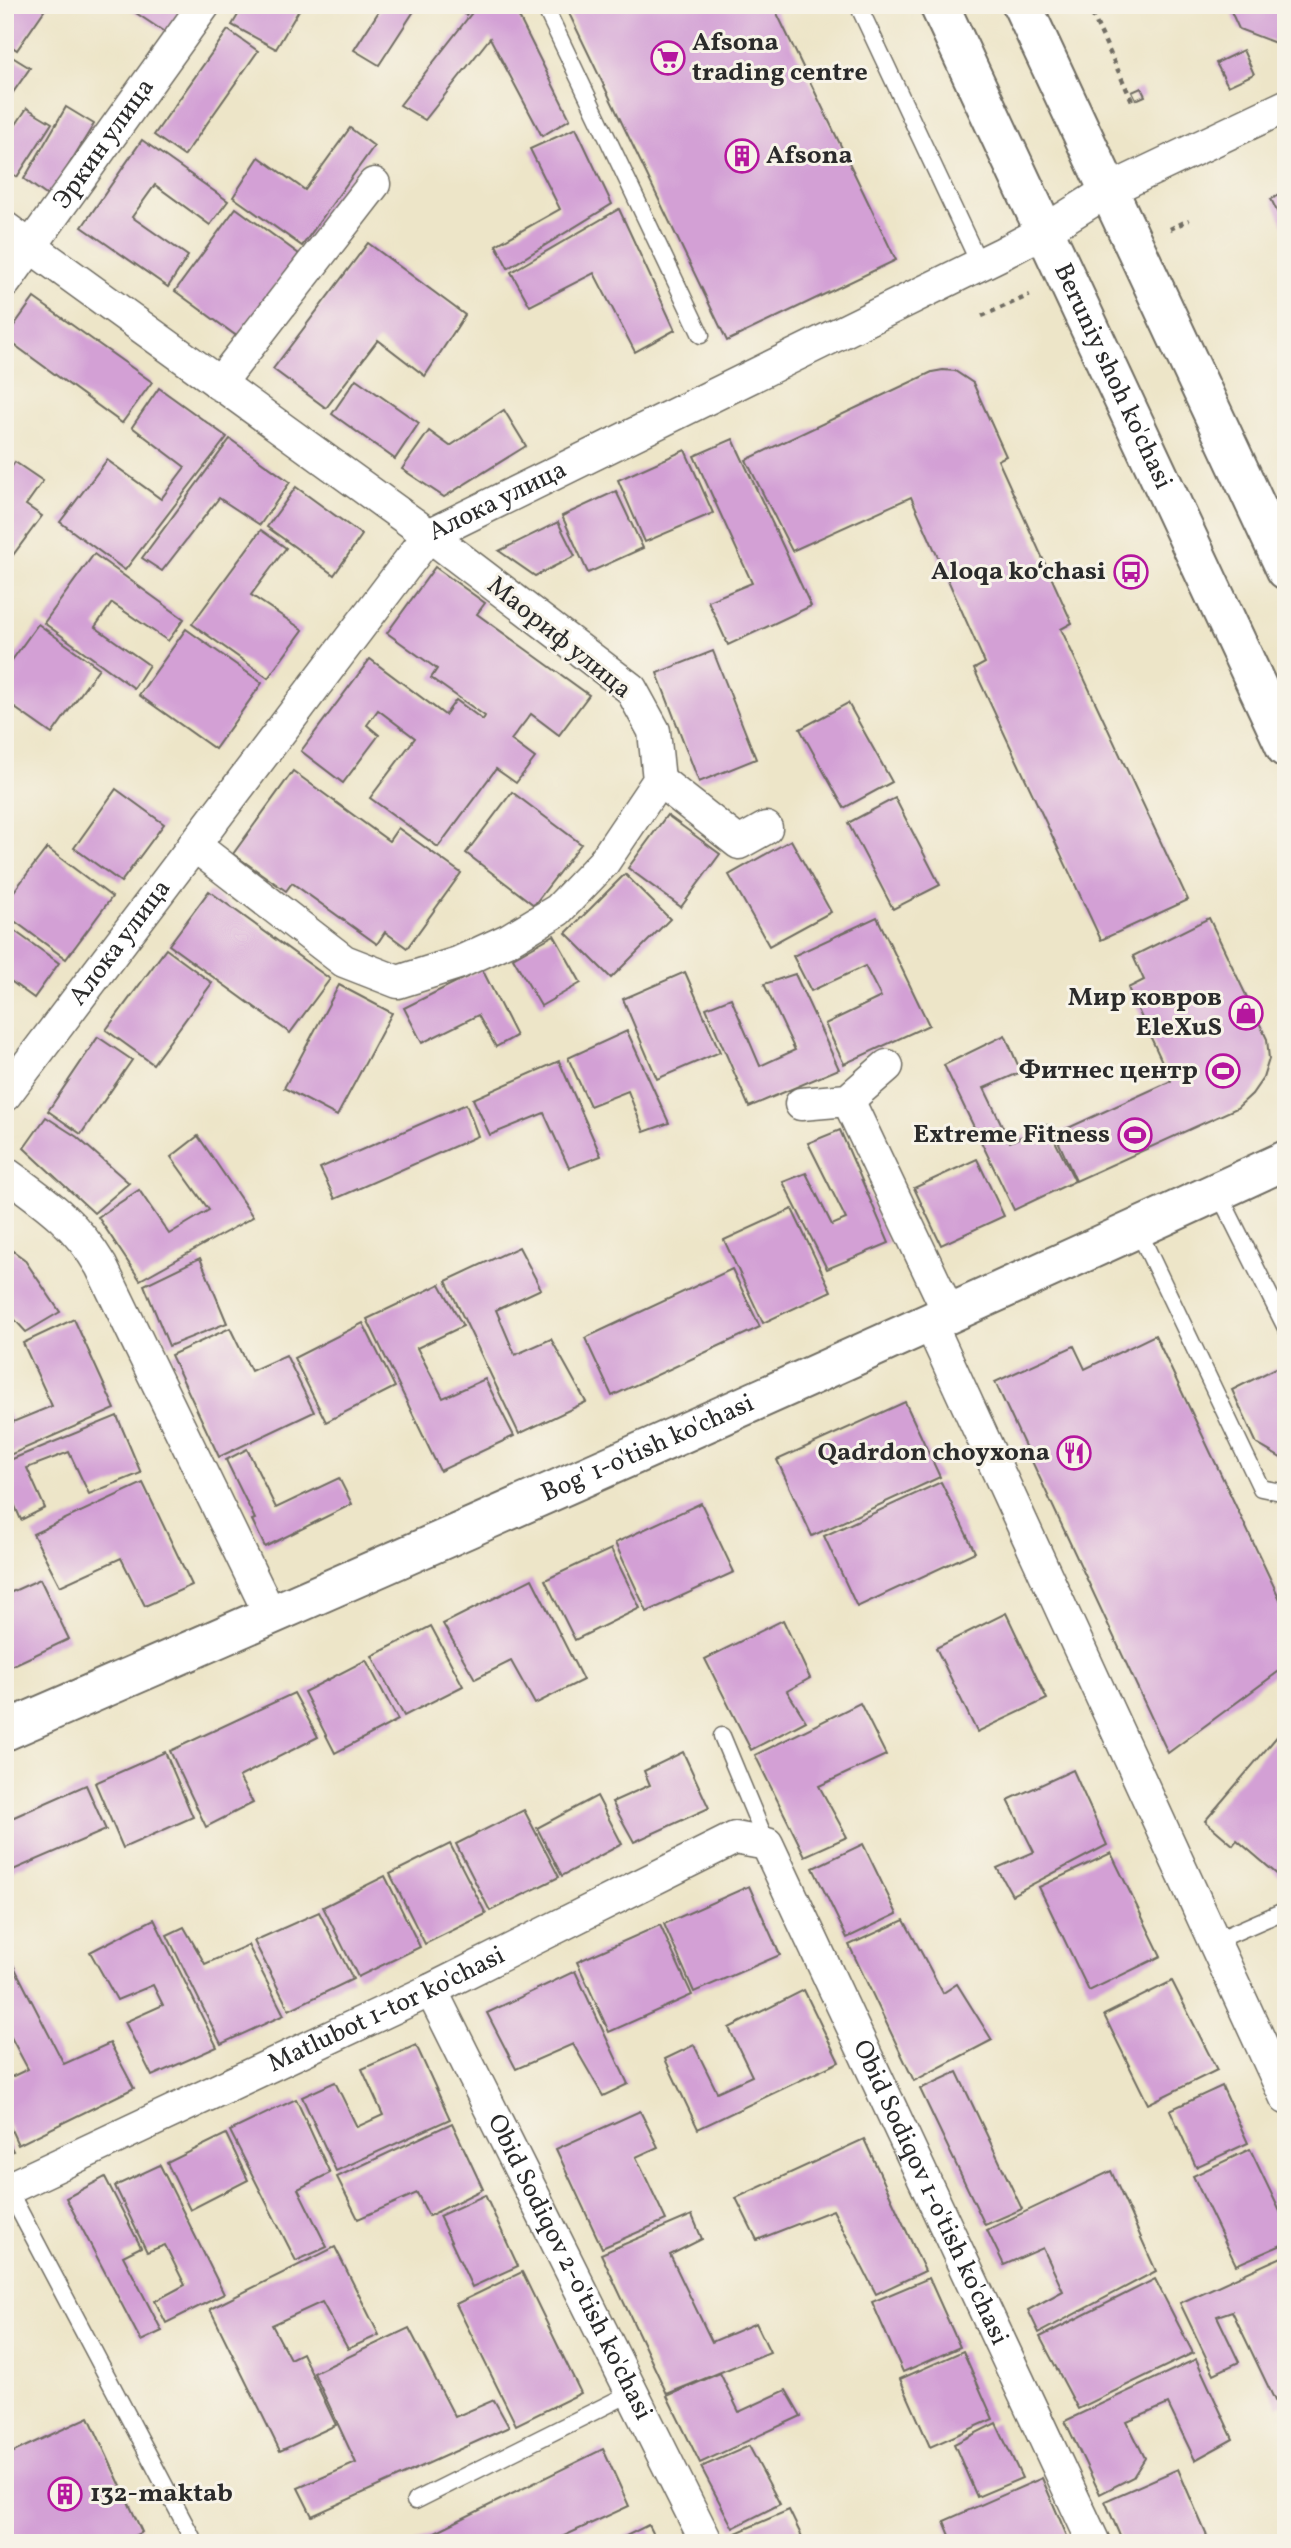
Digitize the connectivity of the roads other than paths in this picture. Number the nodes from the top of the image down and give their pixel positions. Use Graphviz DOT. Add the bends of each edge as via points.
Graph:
graph roads {
  1 [pos="204,5"];
  2 [pos="544,5"];
  3 [pos="859,5"];
  4 [pos="939,5"];
  5 [pos="1022,5"];
  6 [pos="1286,106"];
  7 [pos="374,184"];
  8 [pos="1109,190"];
  9 [pos="5,228"];
  10 [pos="1044,231"];
  11 [pos="31,248"];
  12 [pos="980,264"];
  13 [pos="5,282"];
  14 [pos="701,335"];
  15 [pos="219,384"];
  16 [pos="429,536"];
  17 [pos="1286,570"];
  18 [pos="1286,748"];
  19 [pos="659,780"];
  20 [pos="766,828"];
  21 [pos="194,845"];
  22 [pos="887,1066"];
  23 [pos="5,1095"];
  24 [pos="848,1100"];
  25 [pos="801,1104"];
  26 [pos="1286,1160"];
  27 [pos="5,1173"];
  28 [pos="1217,1192"];
  29 [pos="1137,1228"];
  30 [pos="939,1318"];
  31 [pos="1286,1328"];
  32 [pos="1286,1493"];
  33 [pos="271,1616"];
  34 [pos="5,1731"];
  35 [pos="722,1736"];
  36 [pos="767,1844"];
  37 [pos="1286,1910"];
  38 [pos="1214,1941"];
  39 [pos="431,1990"];
  40 [pos="1286,2098"];
  41 [pos="6,2190"];
  42 [pos="633,2392"];
  43 [pos="415,2501"];
  44 [pos="194,2543"];
  45 [pos="707,2543"];
  46 [pos="1094,2543"];
  1 -- 11 [label="street, Эркин улица"];
  2 -- 14 [label="lane"];
  3 -- 12 [label="lane"];
  4 -- 10 [label="main road, Beruniy shoh ko'chasi"];
  5 -- 8 [label="main road"];
  6 -- 8 [label="street, Алока улица"];
  7 -- 15 [label="street"];
  8 -- 10 [label="street, Алока улица"];
  8 -- 17 [label="main road"];
  9 -- 11 [label="street, Маориф улица"];
  10 -- 12 [label="street, Алока улица"];
  10 -- 18 [label="main road, Beruniy shoh ko'chasi"];
  11 -- 13 [label="street, Эркин улица"];
  11 -- 15 [label="street, Маориф улица"];
  12 -- 16 [label="street, Алока улица"];
  15 -- 16 [label="street, Маориф улица"];
  16 -- 19 [label="street, Маориф улица" via="631,689 654,731"];
  16 -- 21 [label="street, Алока улица"];
  19 -- 20 [label="street" via="739,843"];
  19 -- 21 [label="street" via="603,863 558,910 458,963 398,982 344,961"];
  21 -- 23 [label="street, Алока улица"];
  22 -- 24 [label="street"];
  24 -- 25 [label="street"];
  24 -- 30 [label="street"];
  26 -- 28 [label="main road, Bog' 1-o'tish ko'chasi"];
  27 -- 33 [label="street" via="60,1213 102,1265"];
  28 -- 29 [label="main road, Bog' 1-o'tish ko'chasi"];
  28 -- 31 [label="lane"];
  29 -- 30 [label="main road, Bog' 1-o'tish ko'chasi"];
  29 -- 32 [label="lane" via="1261,1488"];
  30 -- 33 [label="main road, Bog' 1-o'tish ko'chasi"];
  30 -- 38 [label="street"];
  33 -- 34 [label="main road, Bog' 1-o'tish ko'chasi"];
  35 -- 36 [label="lane"];
  36 -- 39 [label="street, Matlubot 1-tor ko'chasi" via="735,1838"];
  36 -- 46 [label="street, Obid Sodiqov 1-o'tish ko'chasi"];
  37 -- 38 [label="lane"];
  38 -- 40 [label="street"];
  39 -- 41 [label="street, Matlubot 1-tor ko'chasi"];
  39 -- 42 [label="street, Obid Sodiqov 2-o'tish ko'chasi"];
  41 -- 44 [label="lane"];
  42 -- 43 [label="lane"];
  42 -- 45 [label="street, Obid Sodiqov 2-o'tish ko'chasi"];
}
